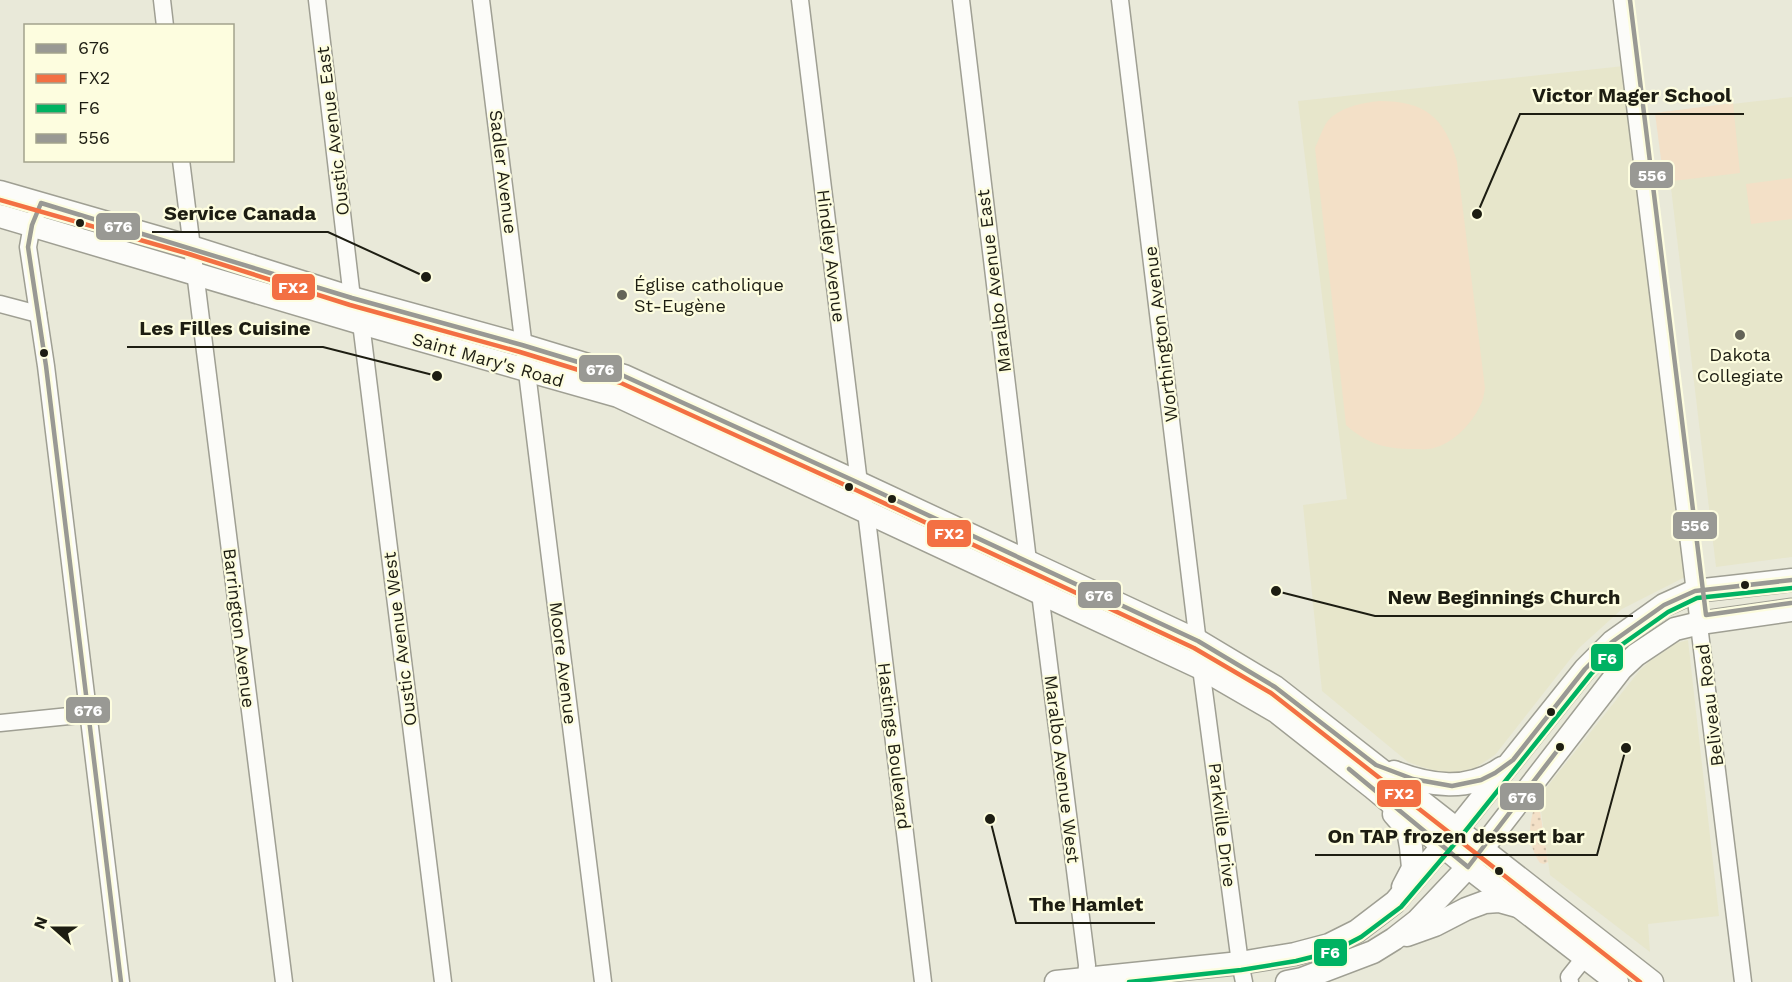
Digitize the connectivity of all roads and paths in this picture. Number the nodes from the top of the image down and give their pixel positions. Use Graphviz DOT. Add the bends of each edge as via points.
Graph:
graph roads {
  1 [pos="162,0"];
  2 [pos="318,0"];
  3 [pos="481,0"];
  4 [pos="800,0"];
  5 [pos="961,0"];
  6 [pos="1120,0"];
  7 [pos="1622,0"];
  8 [pos="165,24"];
  9 [pos="182,162"];
  10 [pos="0,192"];
  11 [pos="41,203"];
  12 [pos="0,216"];
  13 [pos="32,225"];
  14 [pos="191,248"];
  15 [pos="195,274"];
  16 [pos="352,298"];
  17 [pos="0,304"];
  18 [pos="39,314"];
  19 [pos="361,323"];
  20 [pos="522,345"];
  21 [pos="526,371"];
  22 [pos="695,420"];
  23 [pos="859,483"];
  24 [pos="866,511"];
  25 [pos="1028,561"];
  26 [pos="1792,580"];
  27 [pos="1695,591"];
  28 [pos="1040,593"];
  29 [pos="1792,610"];
  30 [pos="1700,623"];
  31 [pos="1149,631"];
  32 [pos="1198,641"];
  33 [pos="1202,668"];
  34 [pos="89,714"];
  35 [pos="0,723"];
  36 [pos="1513,760"];
  37 [pos="1374,776"];
  38 [pos="1457,829"];
  39 [pos="1442,847"];
  40 [pos="1482,848"];
  41 [pos="1467,867"];
  42 [pos="1395,902"];
  43 [pos="1518,906"];
  44 [pos="1394,939"];
  45 [pos="1613,951"];
  46 [pos="1585,957"];
  47 [pos="1242,972"];
  48 [pos="1086,978"];
  49 [pos="121,982"];
  50 [pos="284,982"];
  51 [pos="443,982"];
  52 [pos="603,982"];
  53 [pos="923,982"];
  54 [pos="1056,982"];
  55 [pos="1287,982"];
  56 [pos="1570,982"];
  57 [pos="1617,982"];
  58 [pos="1652,982"];
  59 [pos="1743,982"];
  1 -- 8 [label="street"];
  2 -- 16 [label="street, Oustic Avenue East"];
  3 -- 20 [label="street, Sadler Avenue"];
  4 -- 23 [label="street, Hindley Avenue"];
  5 -- 25 [label="street, Maralbo Avenue East"];
  6 -- 32 [label="street, Worthington Avenue"];
  7 -- 27 [label="street, Beliveau Road"];
  9 -- 14 [label="street, Barrington Avenue"];
  10 -- 11 [label="main road, Saint Mary's Road"];
  11 -- 13 [label="street"];
  11 -- 14 [label="main road, Saint Mary's Road"];
  12 -- 13 [label="main road, Saint Mary's Road"];
  13 -- 15 [label="main road, Saint Mary's Road"];
  13 -- 18 [label="street" via="28,247"];
  14 -- 15 [label="street, Barrington Avenue"];
  14 -- 16 [label="main road, Saint Mary's Road"];
  15 -- 19 [label="main road, Saint Mary's Road"];
  15 -- 50 [label="street, Barrington Avenue"];
  16 -- 19 [label="street, Oustic Avenue West"];
  16 -- 20 [label="main road, Saint Mary's Road"];
  17 -- 18 [label="street"];
  18 -- 34 [label="street"];
  19 -- 21 [label="main road, Saint Mary's Road"];
  19 -- 51 [label="street, Oustic Avenue West"];
  20 -- 21 [label="street, Moore Avenue"];
  20 -- 22 [label="main road, Saint Mary's Road" via="624,376"];
  21 -- 22 [label="main road, Saint Mary's Road"];
  21 -- 52 [label="street, Moore Avenue"];
  22 -- 23 [label="main road, Saint Mary's Road"];
  22 -- 24 [label="main road, Saint Mary's Road"];
  23 -- 24 [label="street, Hindley Avenue"];
  23 -- 25 [label="main road, Saint Mary's Road"];
  24 -- 28 [label="main road, Saint Mary's Road"];
  24 -- 53 [label="street, Hastings Boulevard"];
  25 -- 28 [label="street, Maralbo Avenue West"];
  25 -- 31 [label="main road, Saint Mary's Road"];
  26 -- 27 [label="main road"];
  27 -- 30 [label="street, Beliveau Road"];
  27 -- 36 [label="main road" via="1664,605 1612,642 1585,669"];
  28 -- 31 [label="main road, Saint Mary's Road"];
  28 -- 48 [label="street, Maralbo Avenue West"];
  29 -- 30 [label="main road"];
  30 -- 40 [label="main road" via="1675,629 1621,669"];
  30 -- 59 [label="street, Beliveau Road"];
  31 -- 32 [label="main road, Saint Mary's Road"];
  31 -- 33 [label="main road, Saint Mary's Road"];
  32 -- 33 [label="street, Worthington Avenue"];
  32 -- 37 [label="main road, Saint Mary's Road" via="1275,687"];
  33 -- 37 [label="main road, Saint Mary's Road"];
  33 -- 47 [label="street, Parkville Drive"];
  34 -- 35 [label="street"];
  34 -- 49 [label="street"];
  36 -- 37 [label="main road" via="1481,780 1452,786"];
  36 -- 38 [label="main road"];
  37 -- 38 [label="main road, Saint Mary's Road"];
  37 -- 39 [label="main road, Saint Mary's Road"];
  37 -- 42 [label="main road" via="1408,830 1413,868"];
  38 -- 39 [label="main road"];
  38 -- 40 [label="main road, Saint Mary's Road"];
  39 -- 41 [label="main road, Saint Mary's Road"];
  39 -- 42 [label="main road"];
  40 -- 41 [label="main road"];
  40 -- 45 [label="main road, Saint Mary's Road"];
  41 -- 43 [label="main road, Saint Mary's Road"];
  41 -- 44 [label="main road" via="1429,910"];
  42 -- 47 [label="main road" via="1357,931 1329,945"];
  43 -- 44 [label="main road" via="1485,902"];
  43 -- 46 [label="main road, Saint Mary's Road"];
  44 -- 55 [label="main road" via="1372,952"];
  45 -- 46 [label="street"];
  45 -- 58 [label="main road, Saint Mary's Road"];
  46 -- 56 [label="street" via="1569,977"];
  46 -- 57 [label="main road, Saint Mary's Road"];
  47 -- 48 [label="main road"];
  48 -- 54 [label="main road"];
}
